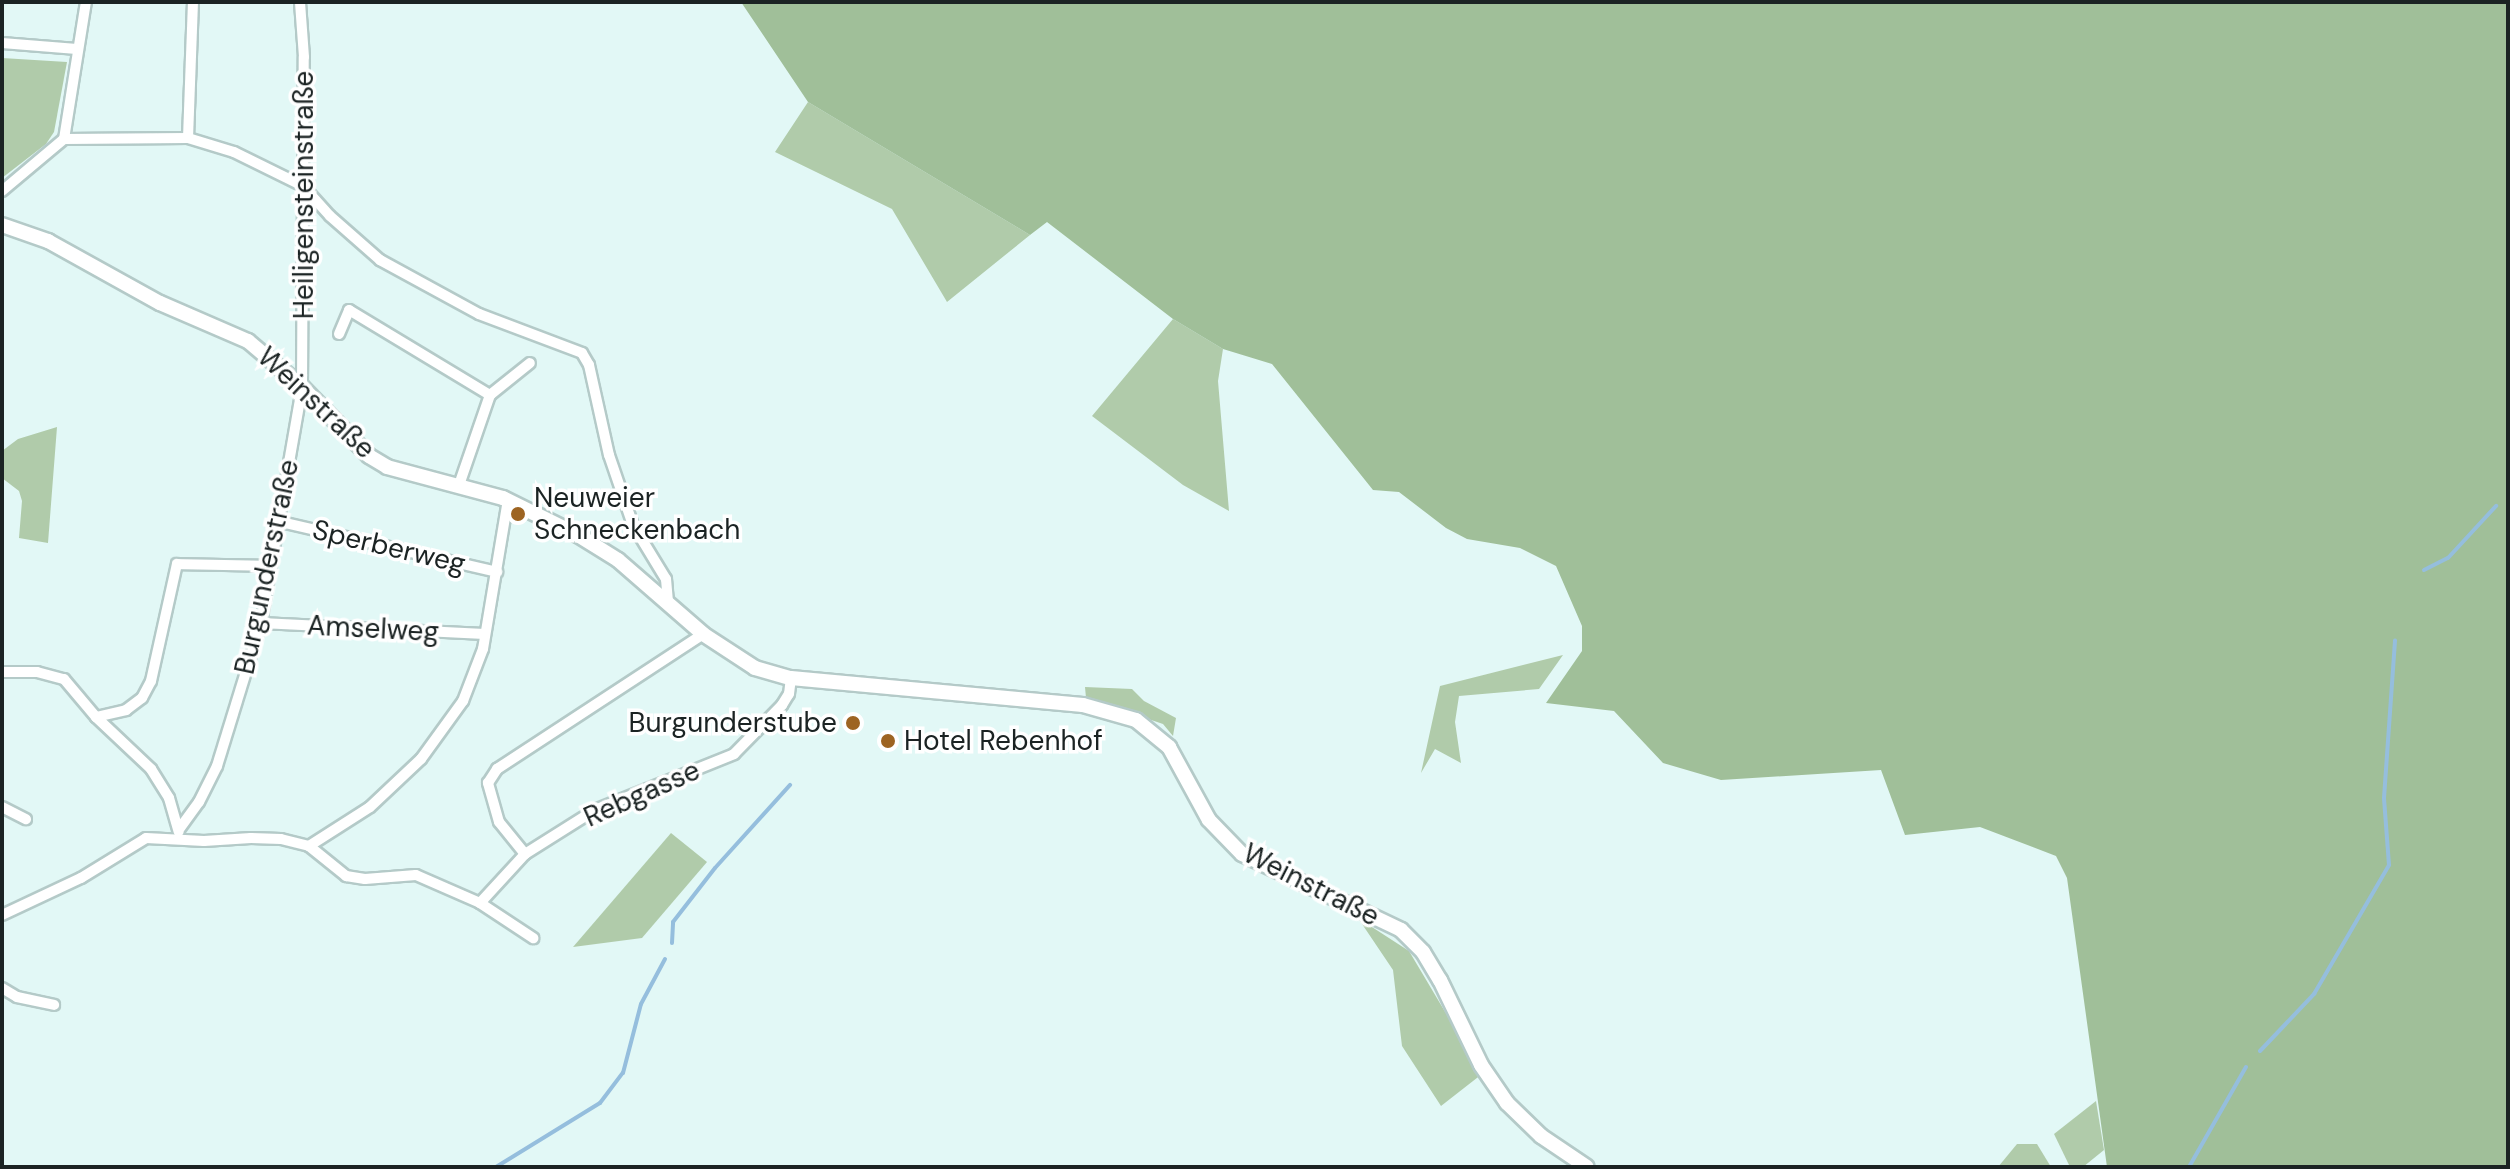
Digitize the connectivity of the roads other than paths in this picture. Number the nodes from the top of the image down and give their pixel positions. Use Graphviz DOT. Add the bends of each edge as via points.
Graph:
graph roads {
  1 [pos="86,2"];
  2 [pos="193,2"];
  3 [pos="300,2"];
  4 [pos="2,43"];
  5 [pos="77,49"];
  6 [pos="188,138"];
  7 [pos="64,139"];
  8 [pos="303,186"];
  9 [pos="2,191"];
  10 [pos="2,225"];
  11 [pos="339,334"];
  12 [pos="530,363"];
  13 [pos="302,387"];
  14 [pos="490,395"];
  15 [pos="459,485"];
  16 [pos="508,499"];
  17 [pos="281,522"];
  18 [pos="271,566"];
  19 [pos="497,572"];
  20 [pos="668,603"];
  21 [pos="261,623"];
  22 [pos="485,634"];
  23 [pos="703,634"];
  24 [pos="2,672"];
  25 [pos="791,678"];
  26 [pos="96,717"];
  27 [pos="2,807"];
  28 [pos="26,819"];
  29 [pos="179,833"];
  30 [pos="309,846"];
  31 [pos="525,854"];
  32 [pos="480,903"];
  33 [pos="2,915"];
  34 [pos="533,938"];
  35 [pos="2,988"];
  36 [pos="54,1005"];
  37 [pos="1587,1167"];
  1 -- 5 [label="street"];
  2 -- 6 [label="street"];
  3 -- 8 [label="street, Heiligensteinstraße"];
  4 -- 5 [label="street"];
  5 -- 7 [label="street"];
  6 -- 7 [label="street"];
  6 -- 8 [label="street" via="234,152"];
  7 -- 9 [label="street"];
  8 -- 13 [label="street, Heiligensteinstraße"];
  8 -- 20 [label="street" via="380,260 479,314 582,353 628,511 666,579"];
  10 -- 13 [label="main road, Weinstraße" via="48,241 160,303 248,341"];
  11 -- 14 [label="street" via="349,310"];
  12 -- 14 [label="street"];
  13 -- 15 [label="main road, Weinstraße" via="369,456 387,467"];
  13 -- 17 [label="street, Burgunderstraße"];
  14 -- 15 [label="street"];
  15 -- 16 [label="main road, Weinstraße"];
  16 -- 19 [label="street"];
  16 -- 20 [label="main road, Weinstraße" via="618,560"];
  17 -- 18 [label="street, Burgunderstraße"];
  17 -- 19 [label="street, Sperberweg"];
  18 -- 21 [label="street, Burgunderstraße"];
  18 -- 26 [label="street" via="177,564 151,681 142,698 126,710"];
  19 -- 22 [label="street"];
  20 -- 23 [label="main road, Weinstraße"];
  21 -- 22 [label="street, Amselweg"];
  21 -- 29 [label="street, Burgunderstraße" via="217,766"];
  22 -- 30 [label="street" via="463,701 421,759 370,807"];
  23 -- 25 [label="main road, Weinstraße" via="755,668"];
  23 -- 31 [label="street" via="497,769 488,783 499,822"];
  24 -- 26 [label="street" via="64,679"];
  25 -- 31 [label="street, Rebgasse" via="782,705 734,754 595,810"];
  25 -- 37 [label="main road, Weinstraße" via="1083,705 1136,720 1169,747 1209,820 1242,854 1401,930 1423,952 1481,1065 1507,1103 1541,1136"];
  26 -- 29 [label="street" via="151,769 169,798"];
  27 -- 28 [label="street"];
  29 -- 30 [label="street" via="204,841 281,839"];
  29 -- 33 [label="street" via="146,838 81,878"];
  30 -- 32 [label="street" via="346,876 416,875"];
  31 -- 32 [label="street, Rebgasse"];
  32 -- 34 [label="street"];
  35 -- 36 [label="street"];
}
